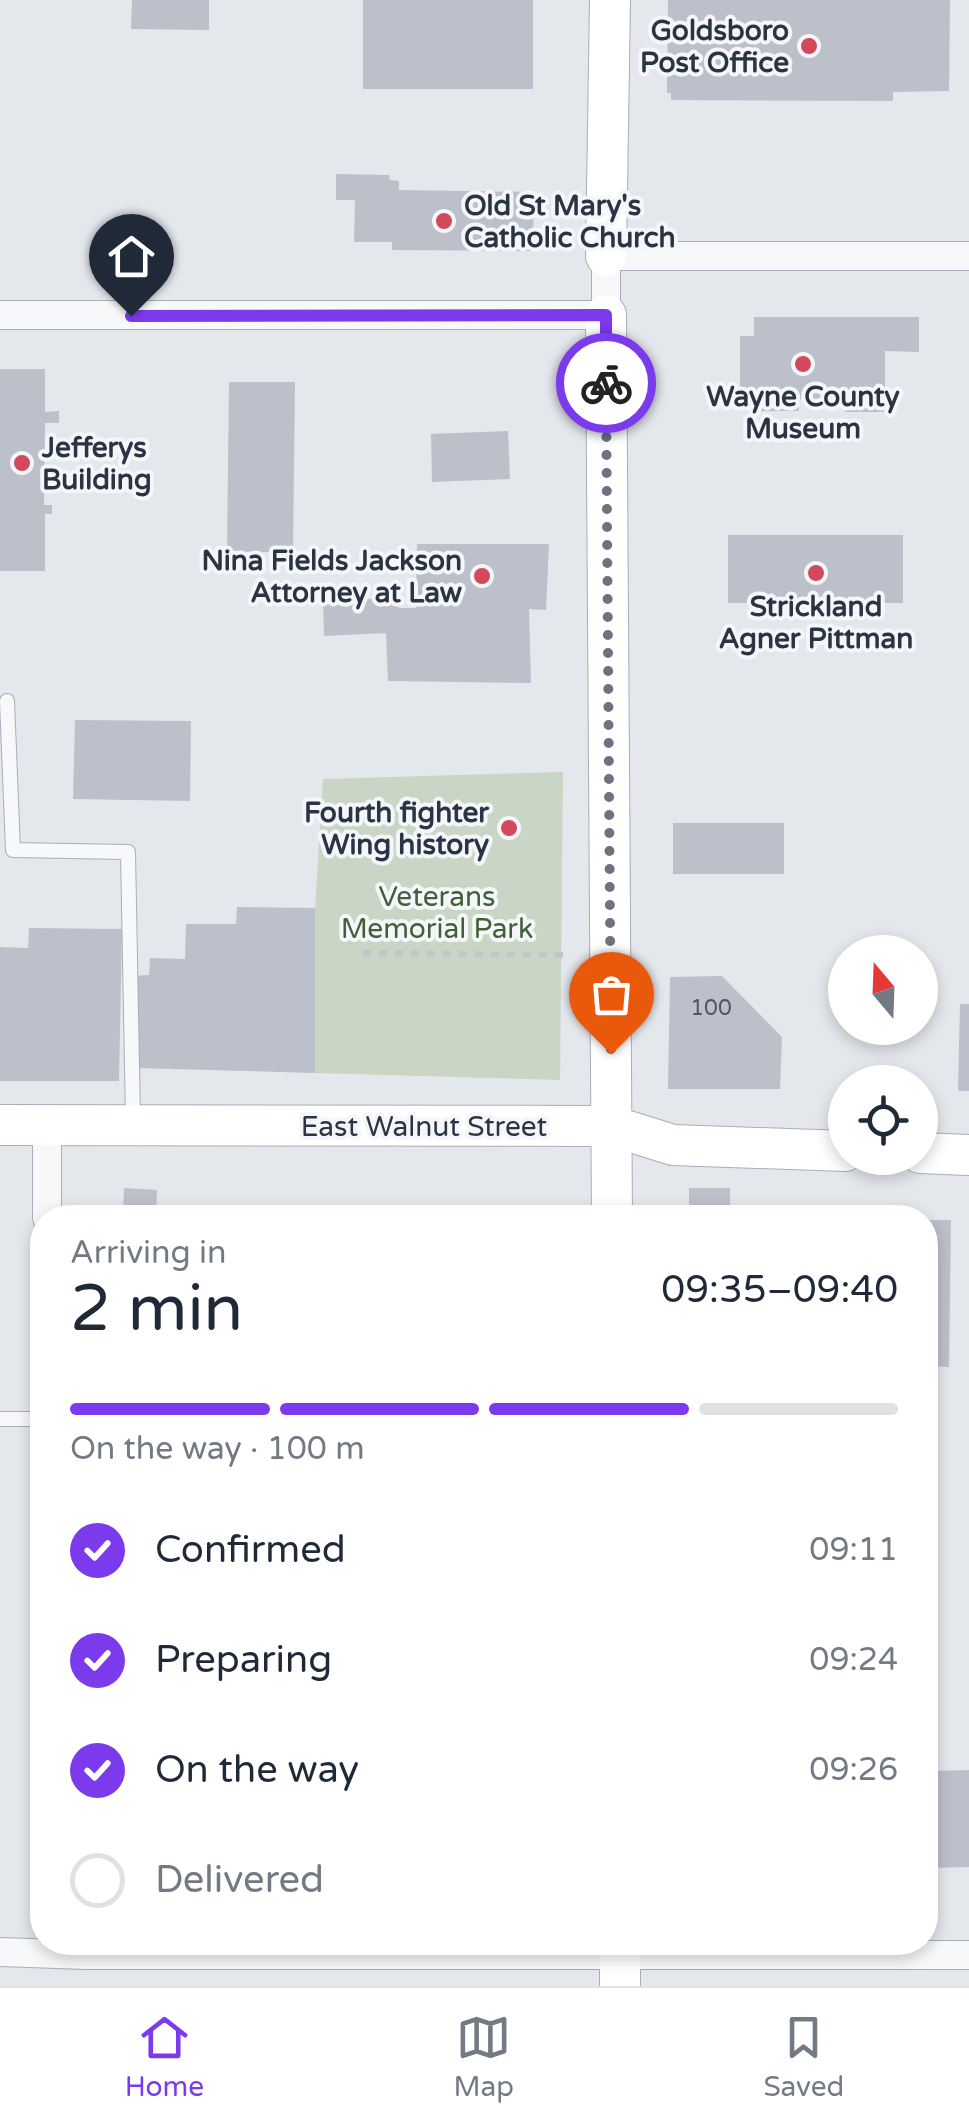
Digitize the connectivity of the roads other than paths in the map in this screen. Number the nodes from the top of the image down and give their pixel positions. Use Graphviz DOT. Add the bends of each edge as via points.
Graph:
graph roads {
  1 [pos="610,0"];
  2 [pos="606,256"];
  3 [pos="969,256"];
  4 [pos="606,315"];
  5 [pos="0,316"];
  6 [pos="6,701"];
  7 [pos="0,1125"];
  8 [pos="46,1125"];
  9 [pos="133,1125"];
  10 [pos="612,1126"];
  11 [pos="828,1150"];
  12 [pos="938,1154"];
  13 [pos="969,1155"];
  14 [pos="47,1205"];
  15 [pos="612,1205"];
  16 [pos="30,1418"];
  17 [pos="0,1419"];
  18 [pos="30,1949"];
  19 [pos="0,1952"];
  20 [pos="86,1955"];
  21 [pos="969,1955"];
  22 [pos="620,1961"];
  1 -- 2 [label="street"];
  2 -- 3 [label="street"];
  2 -- 4 [label="street"];
  4 -- 5 [label="street"];
  4 -- 10 [label="street"];
  6 -- 9 [label="lane" via="13,850 128,852"];
  7 -- 8 [label="street, East Walnut Street"];
  8 -- 9 [label="street, East Walnut Street"];
  8 -- 14 [label="street"];
  9 -- 10 [label="street, East Walnut Street"];
  10 -- 11 [label="street, East Walnut Street" via="673,1145"];
  10 -- 15 [label="street"];
  12 -- 13 [label="street"];
  16 -- 17 [label="lane"];
  18 -- 19 [label="street"];
  20 -- 22 [label="street"];
  21 -- 22 [label="street"];
}
